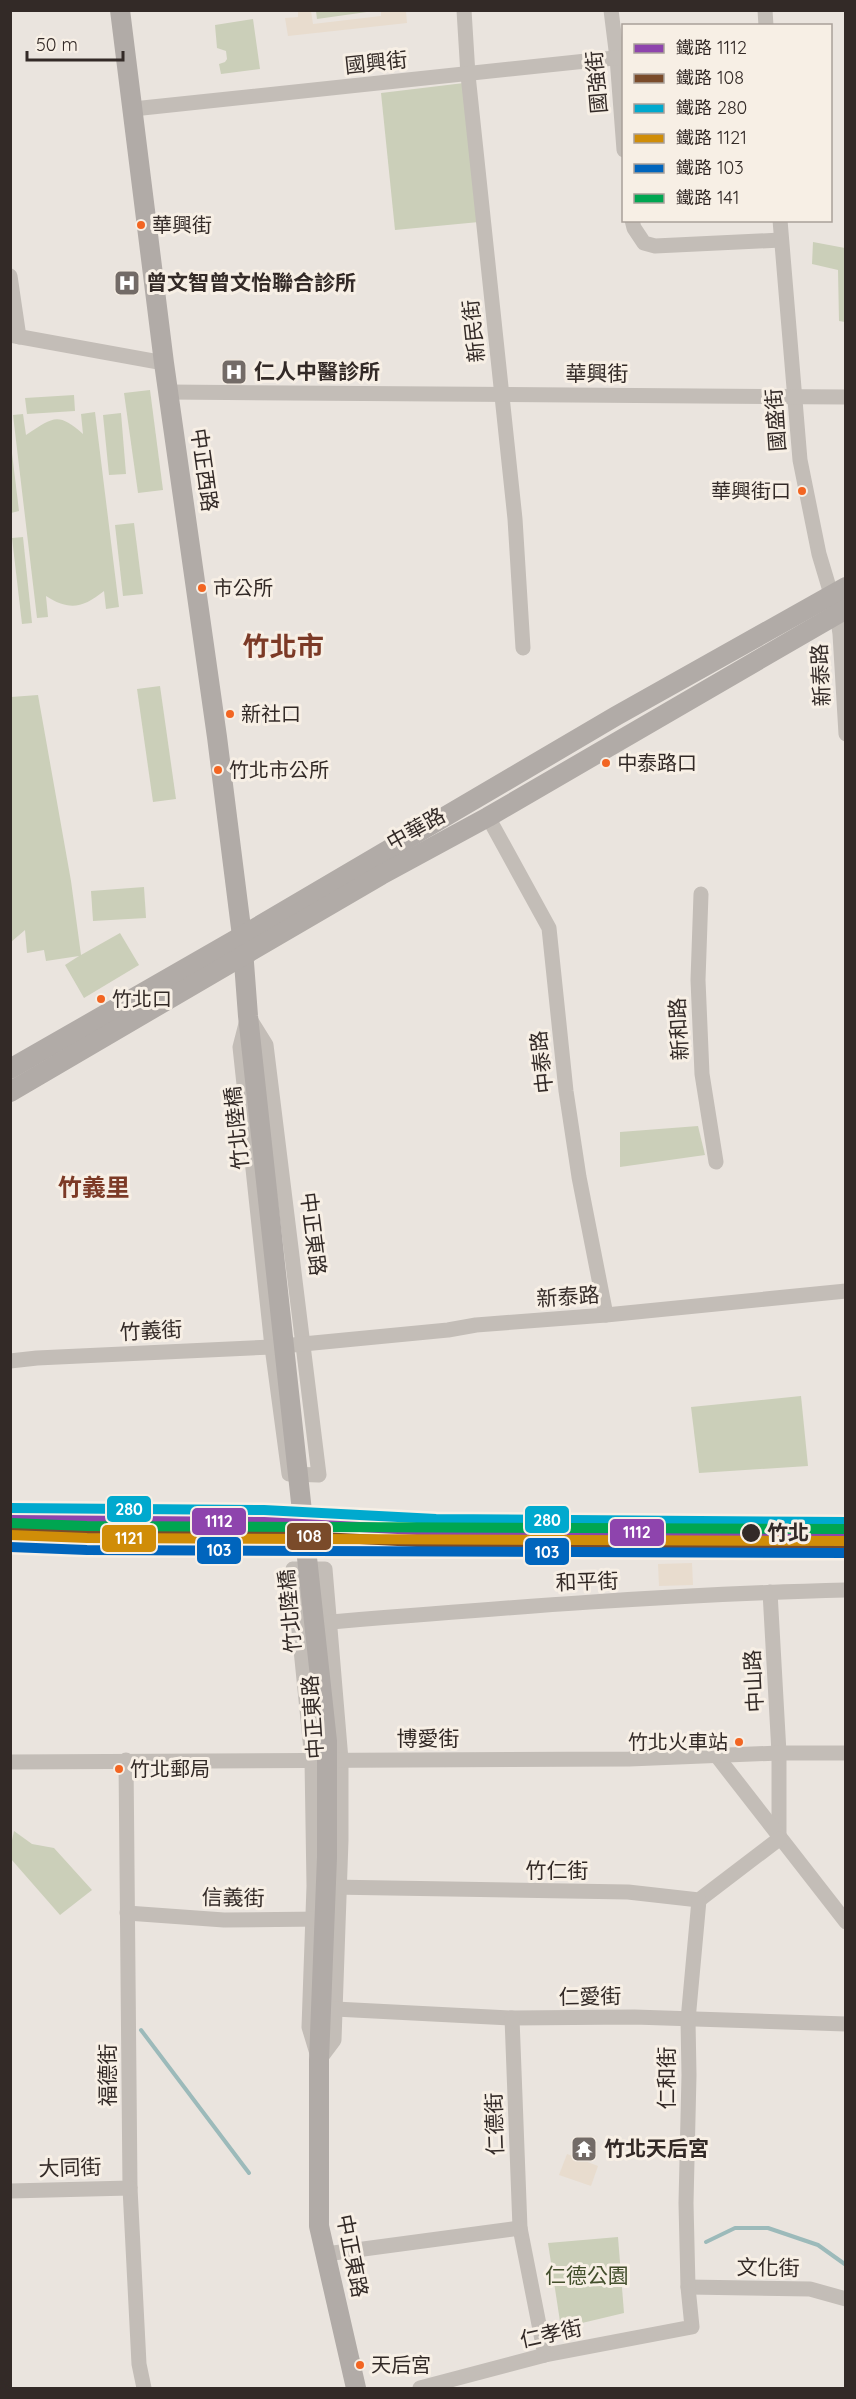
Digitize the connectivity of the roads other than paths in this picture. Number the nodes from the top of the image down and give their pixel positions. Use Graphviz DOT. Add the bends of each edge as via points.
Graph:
graph roads {
  1 [pos="120,10"];
  2 [pos="464,10"];
  3 [pos="611,10"];
  4 [pos="620,57"];
  5 [pos="468,75"];
  6 [pos="622,104"];
  7 [pos="133,109"];
  8 [pos="632,222"];
  9 [pos="780,222"];
  10 [pos="781,240"];
  11 [pos="10,276"];
  12 [pos="15,336"];
  13 [pos="164,363"];
  14 [pos="168,392"];
  15 [pos="501,394"];
  16 [pos="796,397"];
  17 [pos="846,398"];
  18 [pos="840,601"];
  19 [pos="524,648"];
  20 [pos="846,734"];
  21 [pos="488,816"];
  22 [pos="701,894"];
  23 [pos="243,946"];
  24 [pos="248,1016"];
  25 [pos="10,1069"];
  26 [pos="10,1092"];
  27 [pos="716,1162"];
  28 [pos="846,1291"];
  29 [pos="606,1315"];
  30 [pos="298,1344"];
  31 [pos="272,1347"];
  32 [pos="10,1362"];
  33 [pos="846,1590"];
  34 [pos="770,1592"];
  35 [pos="330,1622"];
  36 [pos="779,1753"];
  37 [pos="846,1753"];
  38 [pos="716,1755"];
  39 [pos="126,1760"];
  40 [pos="312,1760"];
  41 [pos="341,1760"];
  42 [pos="10,1762"];
  43 [pos="779,1839"];
  44 [pos="314,1886"];
  45 [pos="339,1888"];
  46 [pos="699,1900"];
  47 [pos="127,1913"];
  48 [pos="313,1919"];
  49 [pos="337,1920"];
  50 [pos="846,1922"];
  51 [pos="335,2009"];
  52 [pos="512,2018"];
  53 [pos="688,2020"];
  54 [pos="846,2024"];
  55 [pos="319,2060"];
  56 [pos="130,2188"];
  57 [pos="10,2191"];
  58 [pos="520,2229"];
  59 [pos="326,2254"];
  60 [pos="688,2287"];
  61 [pos="846,2299"];
  62 [pos="692,2327"];
  63 [pos="545,2355"];
  64 [pos="144,2388"];
  65 [pos="356,2388"];
  66 [pos="420,2388"];
  1 -- 7 [label="main road, 中正西路"];
  2 -- 5 [label="street, 新民街"];
  3 -- 4 [label="street, 國強街"];
  4 -- 5 [label="street, 國興街"];
  4 -- 6 [label="street, 國強街"];
  5 -- 7 [label="street, 國興街"];
  5 -- 15 [label="street, 新民街"];
  7 -- 13 [label="main road, 中正西路"];
  8 -- 10 [label="street" via="644,243 655,246"];
  9 -- 10 [label="street, 國盛街"];
  10 -- 16 [label="street, 國盛街"];
  11 -- 12 [label="street"];
  12 -- 13 [label="street"];
  13 -- 14 [label="main road, 中正西路"];
  14 -- 15 [label="street, 華興街"];
  14 -- 23 [label="main road, 中正西路" via="218,737"];
  15 -- 16 [label="street, 華興街"];
  15 -- 19 [label="street, 新民街"];
  16 -- 17 [label="street, 華興街"];
  16 -- 18 [label="street, 國盛街" via="800,460 819,554"];
  18 -- 20 [label="street, 新泰路"];
  18 -- 21 [label="main road, 中華路"];
  18 -- 23 [label="main road, 中華路" via="616,716"];
  21 -- 23 [label="main road, 中華路"];
  21 -- 29 [label="street, 中泰路" via="549,928 566,1091"];
  22 -- 27 [label="street, 新和路" via="701,1054"];
  23 -- 24 [label="main road, 中正東路"];
  23 -- 25 [label="main road, 中華路"];
  23 -- 26 [label="main road, 中華路"];
  24 -- 30 [label="street, 中正東路" via="266,1045"];
  24 -- 31 [label="street, 中正東路" via="240,1047"];
  24 -- 55 [label="main road, 竹北陸橋" via="327,1741"];
  28 -- 29 [label="street, 新泰路"];
  29 -- 30 [label="street, 新泰路"];
  30 -- 31 [label="street, 竹義街"];
  30 -- 31 [label="street, 中正東路" via="319,1475 289,1474"];
  31 -- 32 [label="street, 竹義街"];
  33 -- 34 [label="street, 和平街"];
  34 -- 35 [label="street, 和平街" via="575,1602"];
  34 -- 36 [label="street, 中山路"];
  35 -- 40 [label="street, 中正東路" via="325,1569 293,1569"];
  35 -- 41 [label="street, 中正東路"];
  36 -- 37 [label="street, 博愛街"];
  36 -- 38 [label="street, 博愛街"];
  36 -- 43 [label="street, 中山路"];
  38 -- 41 [label="street, 博愛街"];
  38 -- 43 [label="street"];
  39 -- 40 [label="street, 博愛街"];
  39 -- 42 [label="street, 博愛街"];
  39 -- 47 [label="street, 福德街"];
  40 -- 41 [label="street, 博愛街"];
  40 -- 44 [label="street, 中正東路"];
  41 -- 45 [label="street, 中正東路"];
  43 -- 46 [label="street"];
  43 -- 50 [label="street"];
  44 -- 45 [label="street, 竹仁街"];
  44 -- 48 [label="street, 中正東路"];
  45 -- 46 [label="street, 竹仁街" via="628,1892"];
  45 -- 49 [label="street, 中正東路"];
  46 -- 53 [label="street, 仁和街"];
  47 -- 48 [label="street, 信義街" via="224,1920"];
  47 -- 56 [label="street, 福德街"];
  48 -- 49 [label="street, 信義街"];
  48 -- 55 [label="street, 中正東路" via="309,2027"];
  49 -- 51 [label="street, 中正東路"];
  51 -- 52 [label="street, 仁愛街"];
  51 -- 55 [label="street, 中正東路" via="334,2040"];
  52 -- 53 [label="street, 仁愛街"];
  52 -- 58 [label="street, 仁德街"];
  53 -- 54 [label="street, 仁愛街"];
  53 -- 60 [label="street, 仁和街"];
  55 -- 59 [label="main road, 中正東路" via="319,2226"];
  56 -- 57 [label="street, 大同街"];
  56 -- 64 [label="street, 福德街" via="139,2364"];
  58 -- 59 [label="street"];
  58 -- 63 [label="street, 仁德街"];
  59 -- 65 [label="main road, 中正東路"];
  60 -- 61 [label="street, 文化街" via="810,2289"];
  60 -- 62 [label="street, 仁和街"];
  62 -- 63 [label="street, 仁孝街"];
  63 -- 66 [label="street, 仁孝街"];
}
